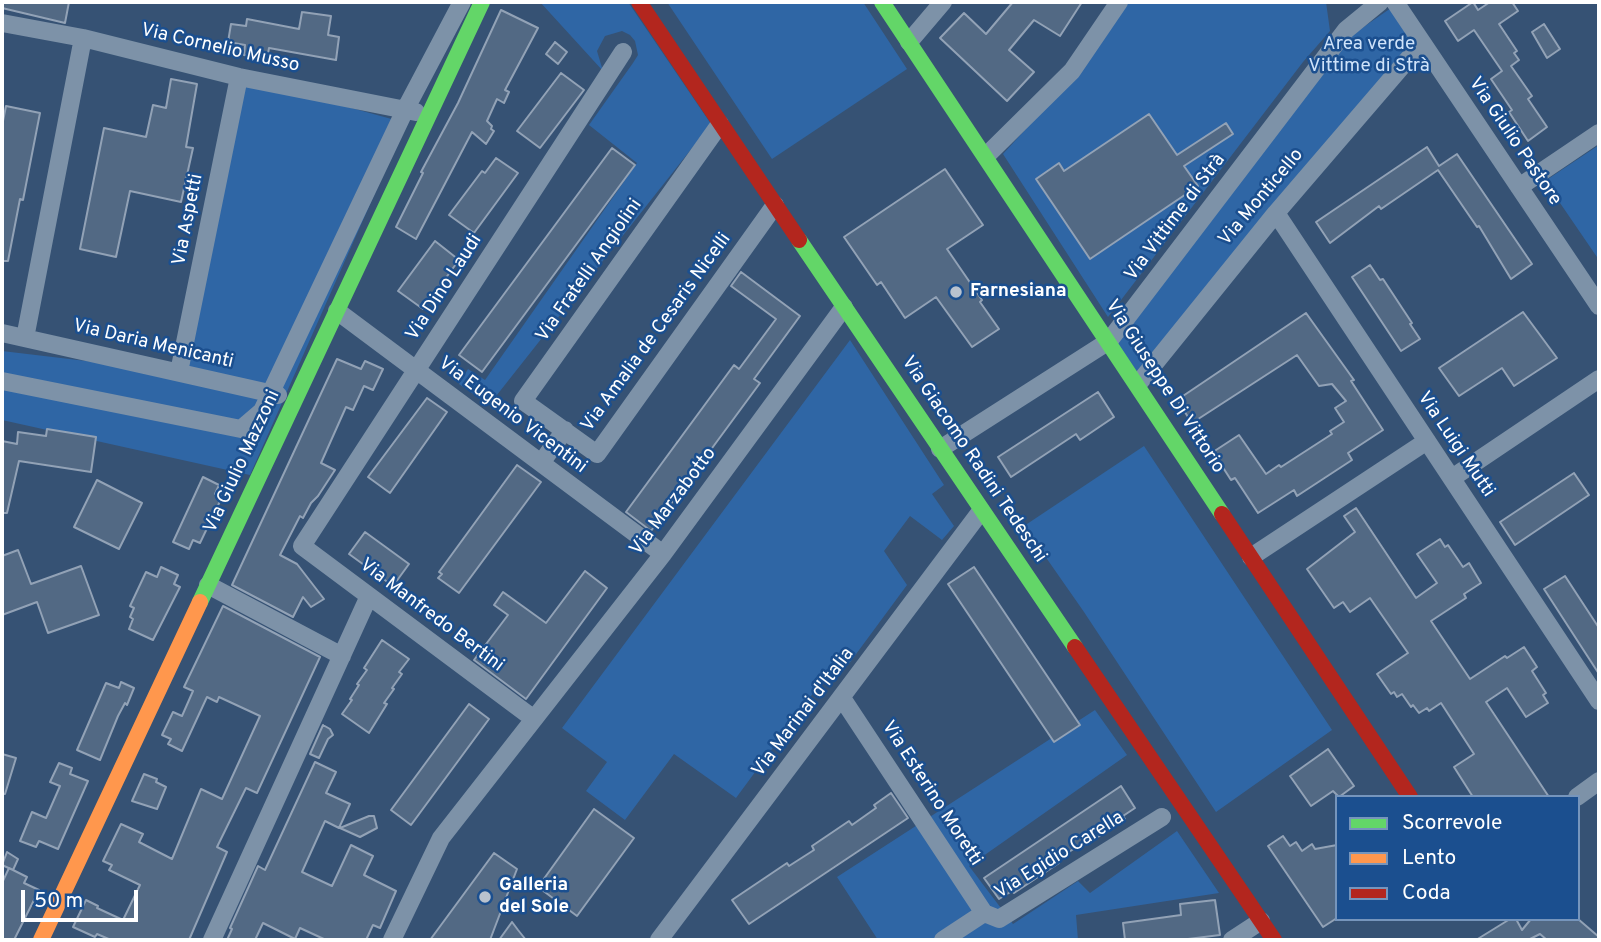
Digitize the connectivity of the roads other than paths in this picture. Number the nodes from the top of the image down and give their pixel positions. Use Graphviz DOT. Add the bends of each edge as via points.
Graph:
graph roads {
  1 [pos="462,2"];
  2 [pos="482,2"];
  3 [pos="639,2"];
  4 [pos="882,2"];
  5 [pos="943,2"];
  6 [pos="1119,2"];
  7 [pos="1380,2"];
  8 [pos="1395,2"];
  9 [pos="2,23"];
  10 [pos="83,38"];
  11 [pos="909,42"];
  12 [pos="1422,43"];
  13 [pos="623,52"];
  14 [pos="239,77"];
  15 [pos="405,110"];
  16 [pos="429,114"];
  17 [pos="720,124"];
  18 [pos="1599,133"];
  19 [pos="986,156"];
  20 [pos="1519,187"];
  21 [pos="775,205"];
  22 [pos="1276,213"];
  23 [pos="1599,306"];
  24 [pos="844,307"];
  25 [pos="337,311"];
  26 [pos="2,333"];
  27 [pos="25,338"];
  28 [pos="1109,341"];
  29 [pos="417,371"];
  30 [pos="179,372"];
  31 [pos="1599,379"];
  32 [pos="2,381"];
  33 [pos="1138,384"];
  34 [pos="270,393"];
  35 [pos="295,400"];
  36 [pos="565,430"];
  37 [pos="1427,441"];
  38 [pos="940,449"];
  39 [pos="541,463"];
  40 [pos="1452,478"];
  41 [pos="981,511"];
  42 [pos="302,546"];
  43 [pos="663,554"];
  44 [pos="1251,556"];
  45 [pos="208,585"];
  46 [pos="369,597"];
  47 [pos="342,656"];
  48 [pos="842,698"];
  49 [pos="1599,701"];
  50 [pos="534,719"];
  51 [pos="1599,781"];
  52 [pos="1409,795"];
  53 [pos="1580,795"];
  54 [pos="1162,817"];
  55 [pos="984,913"];
  56 [pos="1261,921"];
  57 [pos="46,939"];
  58 [pos="212,940"];
  59 [pos="392,940"];
  60 [pos="659,940"];
  61 [pos="943,940"];
  62 [pos="1232,940"];
  63 [pos="1274,940"];
  1 -- 15 [label="street"];
  2 -- 16 [label="street, Via Giulio Mazzoni"];
  3 -- 17 [label="street, Via Giacomo Radini Tedeschi"];
  4 -- 11 [label="street, Via Giuseppe Di Vittorio"];
  5 -- 11 [label="street"];
  6 -- 19 [label="street" via="1072,71"];
  7 -- 28 [label="street, Via Vittime di Strà" via="1346,30"];
  8 -- 12 [label="street, Via Giulio Pastore"];
  9 -- 10 [label="street, Via Cornelio Musso"];
  10 -- 14 [label="street, Via Cornelio Musso"];
  10 -- 27 [label="street"];
  11 -- 19 [label="street, Via Giuseppe Di Vittorio"];
  12 -- 20 [label="street, Via Giulio Pastore"];
  12 -- 22 [label="street, Via Monticello"];
  13 -- 29 [label="street, Via Dino Laudi"];
  14 -- 15 [label="street, Via Cornelio Musso"];
  14 -- 30 [label="street, Via Aspetti"];
  15 -- 16 [label="street, Via Cornelio Musso"];
  15 -- 34 [label="street"];
  16 -- 25 [label="street, Via Giulio Mazzoni"];
  17 -- 21 [label="street, Via Giacomo Radini Tedeschi"];
  17 -- 36 [label="street, Via Fratelli Angiolini" via="523,401"];
  18 -- 20 [label="street"];
  19 -- 28 [label="street, Via Giuseppe Di Vittorio"];
  20 -- 23 [label="street, Via Giulio Pastore"];
  21 -- 24 [label="street, Via Giacomo Radini Tedeschi"];
  21 -- 36 [label="street, Via Amalia de Cesaris Nicelli" via="597,454"];
  22 -- 33 [label="street, Via Monticello"];
  22 -- 37 [label="street, Via Luigi Mutti"];
  24 -- 38 [label="street, Via Giacomo Radini Tedeschi"];
  24 -- 43 [label="street, Via Marzabotto"];
  25 -- 29 [label="street, Via Eugenio Vicentini"];
  25 -- 35 [label="street, Via Giulio Mazzoni"];
  26 -- 27 [label="street, Via Daria Menicanti"];
  27 -- 30 [label="street, Via Daria Menicanti"];
  28 -- 33 [label="street, Via Giuseppe Di Vittorio"];
  28 -- 38 [label="street, Via Vittime di Strà"];
  29 -- 39 [label="street, Via Eugenio Vicentini"];
  29 -- 42 [label="street, Via Dino Laudi"];
  30 -- 34 [label="street, Via Daria Menicanti"];
  31 -- 40 [label="street"];
  32 -- 34 [label="street" via="241,429 262,411"];
  33 -- 44 [label="street, Via Giuseppe Di Vittorio"];
  34 -- 35 [label="street, Via Daria Menicanti"];
  35 -- 45 [label="street, Via Giulio Mazzoni"];
  36 -- 39 [label="street"];
  37 -- 40 [label="street, Via Luigi Mutti"];
  37 -- 44 [label="street"];
  38 -- 41 [label="street, Via Giacomo Radini Tedeschi"];
  39 -- 43 [label="street, Via Eugenio Vicentini"];
  40 -- 49 [label="street, Via Luigi Mutti"];
  41 -- 48 [label="street, Via Marinai d'Italia"];
  41 -- 56 [label="street, Via Giacomo Radini Tedeschi"];
  42 -- 46 [label="street, Via Manfredo Bertini"];
  43 -- 50 [label="street, Via Marzabotto"];
  44 -- 52 [label="street, Via Giuseppe Di Vittorio"];
  45 -- 47 [label="street"];
  45 -- 57 [label="street, Via Giulio Mazzoni"];
  46 -- 47 [label="street"];
  46 -- 50 [label="street, Via Manfredo Bertini"];
  47 -- 58 [label="street"];
  48 -- 55 [label="street, Via Esterino Moretti"];
  48 -- 60 [label="street, Via Marinai d'Italia"];
  50 -- 59 [label="street, Via Marzabotto" via="441,838"];
  51 -- 53 [label="street"];
  54 -- 55 [label="street, Via Egidio Carella" via="999,919"];
  55 -- 61 [label="street, Via Egidio Carella"];
  56 -- 62 [label="street"];
  56 -- 63 [label="street, Via Giacomo Radini Tedeschi"];
}
